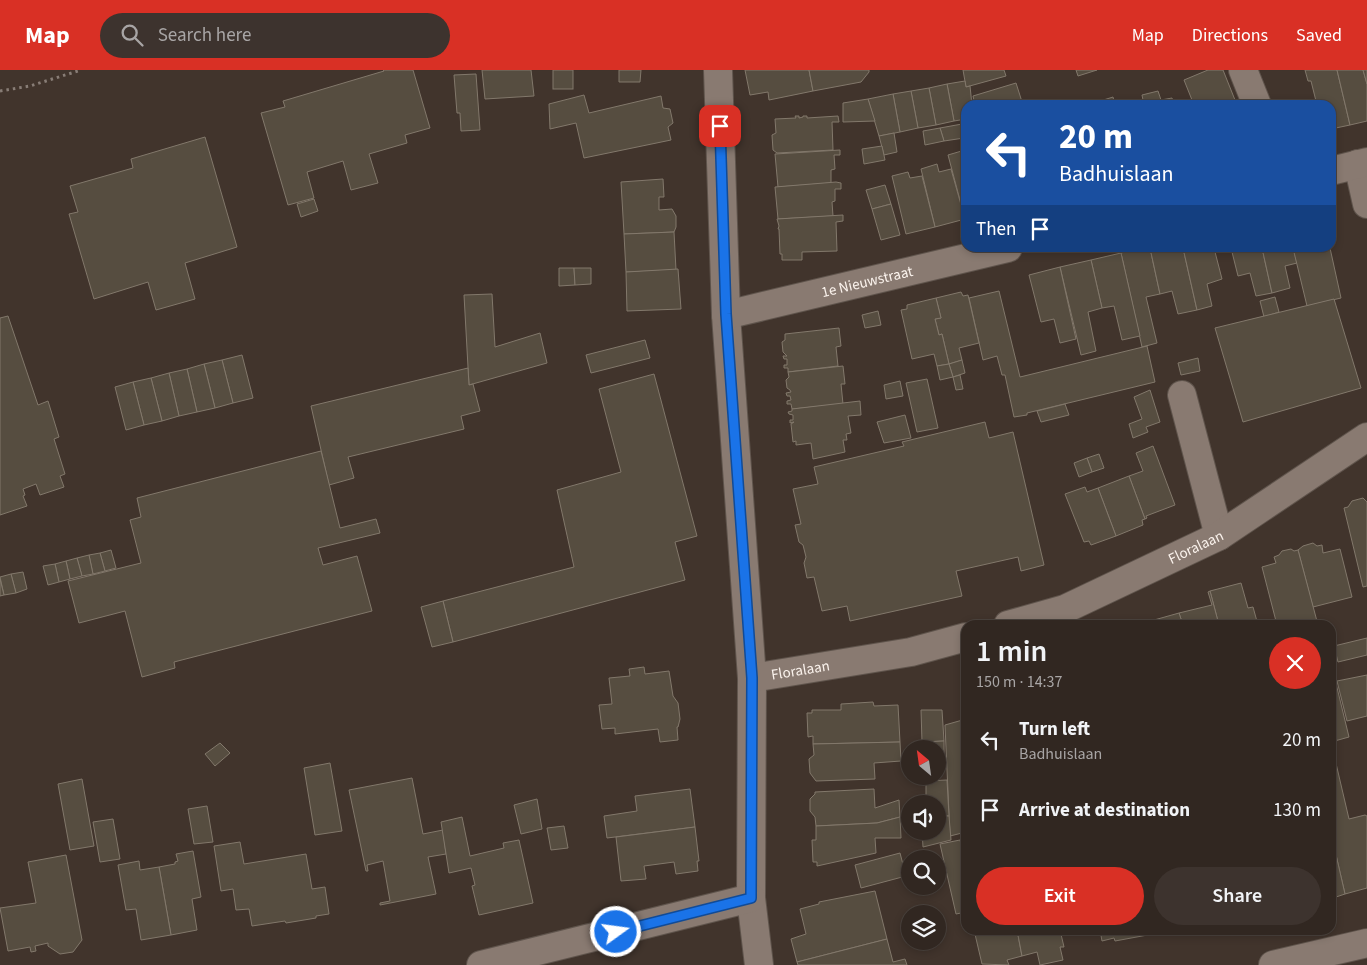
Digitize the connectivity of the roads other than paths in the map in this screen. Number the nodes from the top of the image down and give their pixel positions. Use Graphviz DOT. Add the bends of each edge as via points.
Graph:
graph roads {
  1 [pos="718,70"];
  2 [pos="1243,70"];
  3 [pos="1255,100"];
  4 [pos="1363,163"];
  5 [pos="1336,169"];
  6 [pos="1367,204"];
  7 [pos="991,252"];
  8 [pos="726,314"];
  9 [pos="1182,395"];
  10 [pos="1367,437"];
  11 [pos="1219,536"];
  12 [pos="1026,620"];
  13 [pos="961,638"];
  14 [pos="752,678"];
  15 [pos="751,898"];
  16 [pos="1367,943"];
  17 [pos="481,965"];
  18 [pos="759,965"];
  19 [pos="1273,965"];
  1 -- 8 [label="street"];
  2 -- 3 [label="street"];
  4 -- 5 [label="street"];
  4 -- 6 [label="street"];
  7 -- 8 [label="street, 1e Nieuwstraat"];
  8 -- 14 [label="street"];
  9 -- 11 [label="street"];
  10 -- 11 [label="street, Floralaan"];
  11 -- 12 [label="street, Floralaan" via="1065,609"];
  13 -- 14 [label="street, Floralaan" via="911,652"];
  14 -- 15 [label="street"];
  15 -- 17 [label="street"];
  15 -- 18 [label="street"];
  16 -- 19 [label="street"];
}
